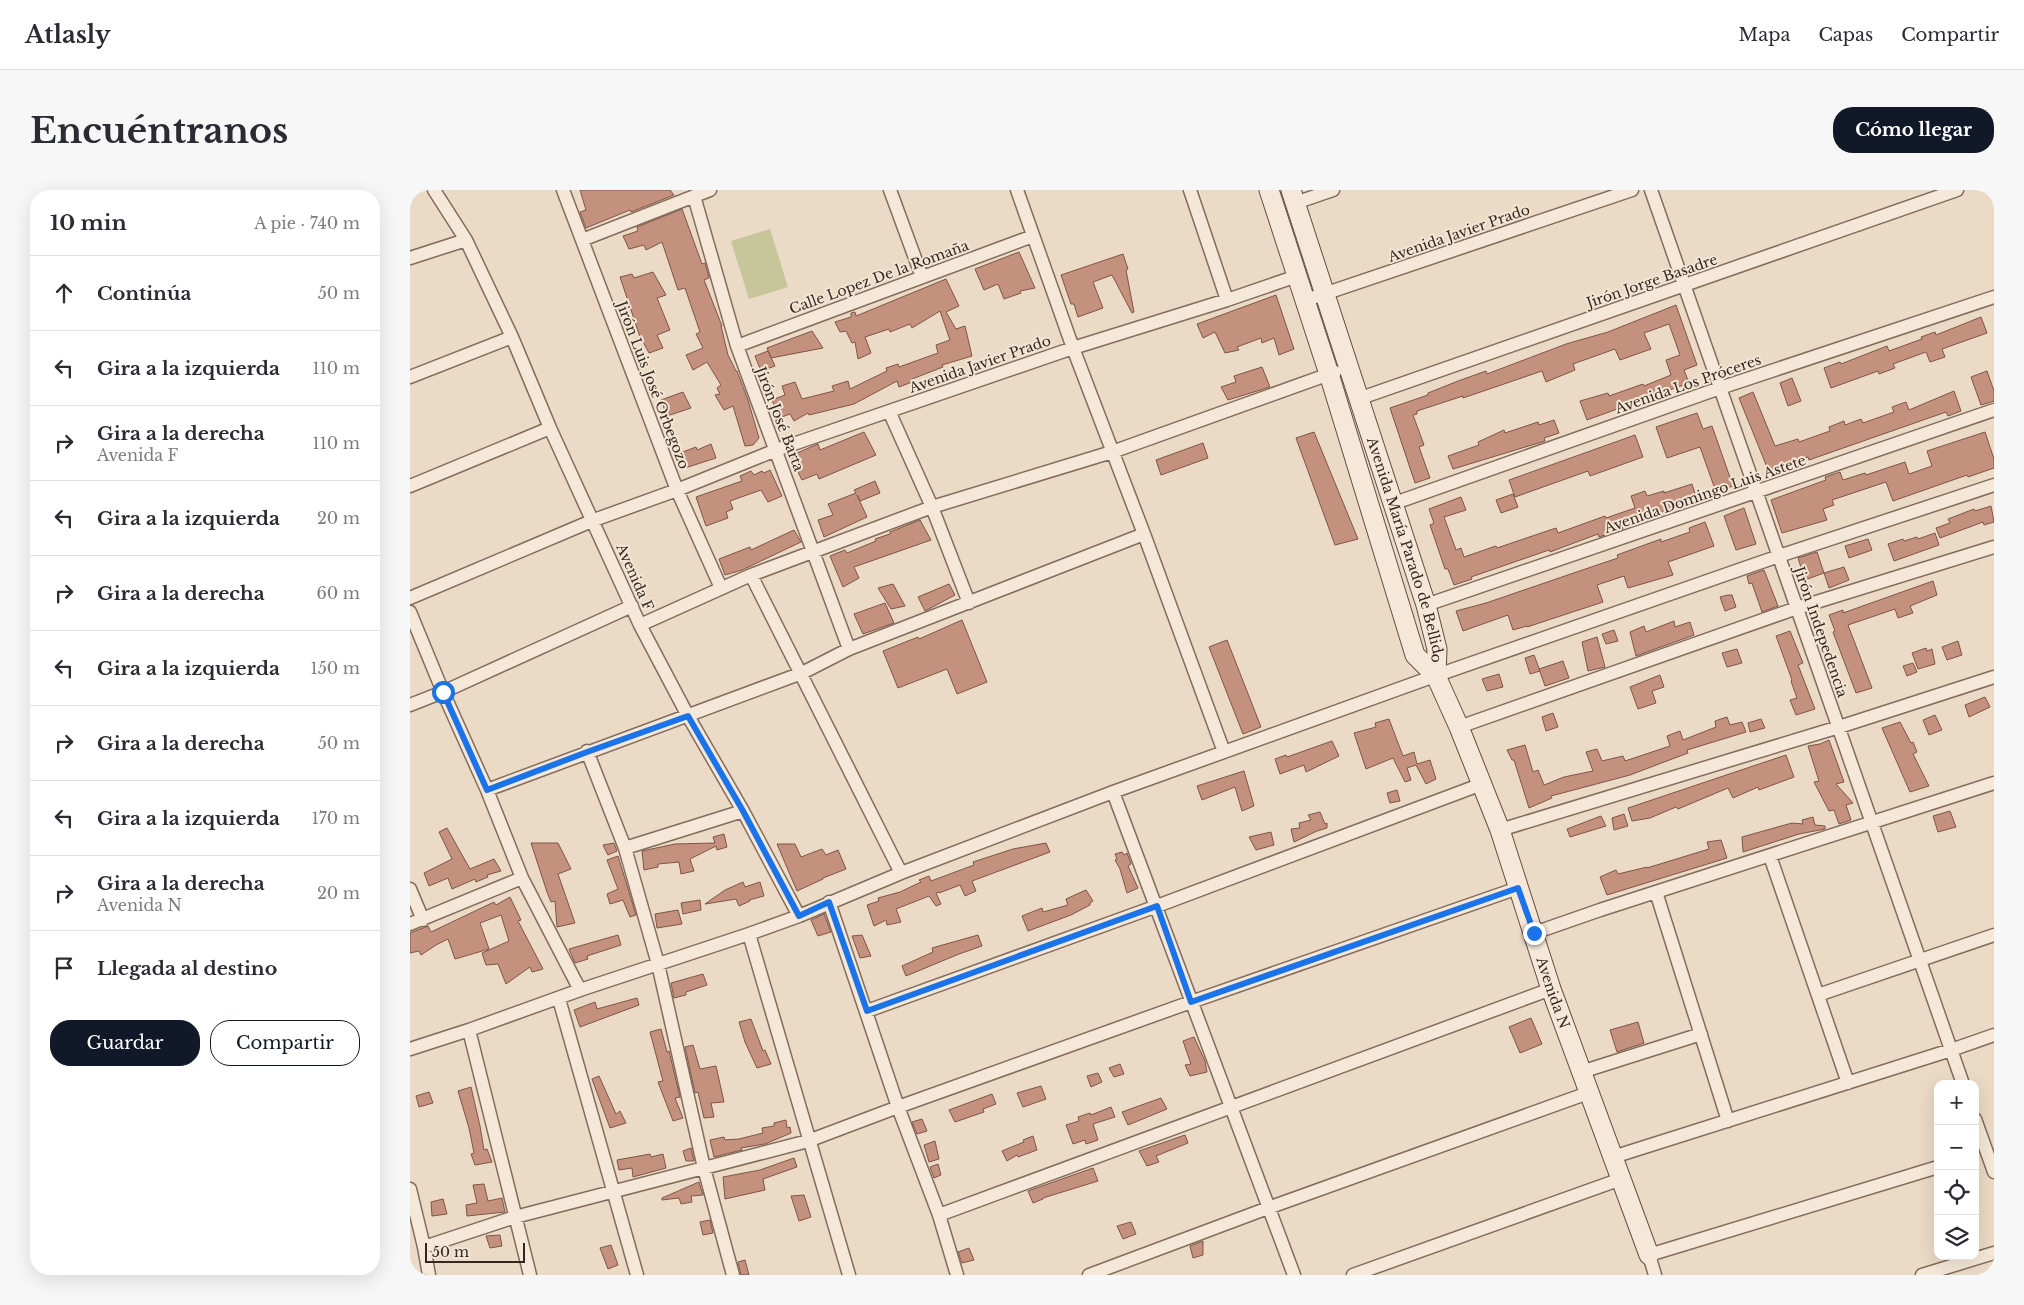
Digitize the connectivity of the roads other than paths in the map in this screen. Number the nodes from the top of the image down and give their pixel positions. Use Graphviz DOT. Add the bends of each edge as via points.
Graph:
graph roads {
  1 [pos="434,190"];
  2 [pos="563,190"];
  3 [pos="710,190"];
  4 [pos="890,190"];
  5 [pos="1017,190"];
  6 [pos="1190,190"];
  7 [pos="1269,190"];
  8 [pos="1333,190"];
  9 [pos="1632,190"];
  10 [pos="1651,190"];
  11 [pos="1957,190"];
  12 [pos="694,196"];
  13 [pos="1293,197"];
  14 [pos="1033,236"];
  15 [pos="466,240"];
  16 [pos="582,240"];
  17 [pos="410,258"];
  18 [pos="1297,276"];
  19 [pos="922,277"];
  20 [pos="1684,285"];
  21 [pos="1324,294"];
  22 [pos="1994,297"];
  23 [pos="1227,300"];
  24 [pos="1306,300"];
  25 [pos="512,337"];
  26 [pos="737,346"];
  27 [pos="1073,348"];
  28 [pos="1348,368"];
  29 [pos="1329,374"];
  30 [pos="410,377"];
  31 [pos="1720,388"];
  32 [pos="1358,399"];
  33 [pos="1994,410"];
  34 [pos="889,411"];
  35 [pos="550,428"];
  36 [pos="776,450"];
  37 [pos="1112,452"];
  38 [pos="1994,485"];
  39 [pos="410,486"];
  40 [pos="677,490"];
  41 [pos="1757,493"];
  42 [pos="1392,504"];
  43 [pos="932,508"];
  44 [pos="594,520"];
  45 [pos="1144,534"];
  46 [pos="1994,547"];
  47 [pos="813,551"];
  48 [pos="1779,556"];
  49 [pos="751,575"];
  50 [pos="721,588"];
  51 [pos="410,598"];
  52 [pos="969,602"];
  53 [pos="1426,605"];
  54 [pos="632,606"];
  55 [pos="1797,608"];
  56 [pos="410,612"];
  57 [pos="640,625"];
  58 [pos="849,649"];
  59 [pos="802,673"];
  60 [pos="1436,676"];
  61 [pos="1994,677"];
  62 [pos="443,692"];
  63 [pos="410,705"];
  64 [pos="688,716"];
  65 [pos="1459,726"];
  66 [pos="1839,727"];
  67 [pos="587,752"];
  68 [pos="1224,752"];
  69 [pos="1994,783"];
  70 [pos="1482,784"];
  71 [pos="487,790"];
  72 [pos="1113,792"];
  73 [pos="743,811"];
  74 [pos="1872,824"];
  75 [pos="1500,830"];
  76 [pos="625,848"];
  77 [pos="1770,856"];
  78 [pos="901,873"];
  79 [pos="522,878"];
  80 [pos="1518,888"];
  81 [pos="410,889"];
  82 [pos="1656,892"];
  83 [pos="829,902"];
  84 [pos="1157,906"];
  85 [pos="799,916"];
  86 [pos="423,920"];
  87 [pos="410,924"];
  88 [pos="1534,933"];
  89 [pos="749,934"];
  90 [pos="1994,935"];
  91 [pos="1920,961"];
  92 [pos="658,964"];
  93 [pos="1551,989"];
  94 [pos="580,990"];
  95 [pos="1818,995"];
  96 [pos="560,998"];
  97 [pos="1191,1002"];
  98 [pos="867,1011"];
  99 [pos="469,1030"];
  100 [pos="1701,1034"];
  101 [pos="1994,1035"];
  102 [pos="410,1049"];
  103 [pos="1951,1050"];
  104 [pos="1581,1072"];
  105 [pos="1962,1080"];
  106 [pos="1848,1083"];
  107 [pos="1588,1093"];
  108 [pos="1230,1106"];
  109 [pos="898,1107"];
  110 [pos="1728,1121"];
  111 [pos="1977,1125"];
  112 [pos="808,1141"];
  113 [pos="1985,1153"];
  114 [pos="1613,1157"];
  115 [pos="704,1168"];
  116 [pos="1934,1168"];
  117 [pos="1994,1172"];
  118 [pos="1621,1179"];
  119 [pos="410,1188"];
  120 [pos="613,1192"];
  121 [pos="412,1207"];
  122 [pos="1268,1208"];
  123 [pos="939,1215"];
  124 [pos="515,1217"];
  125 [pos="424,1247"];
  126 [pos="1994,1253"];
  127 [pos="1649,1255"];
  128 [pos="428,1275"];
  129 [pos="530,1275"];
  130 [pos="637,1275"];
  131 [pos="733,1275"];
  132 [pos="849,1275"];
  133 [pos="957,1275"];
  134 [pos="1089,1275"];
  135 [pos="1294,1275"];
  136 [pos="1352,1275"];
  137 [pos="1655,1275"];
  138 [pos="1922,1275"];
  1 -- 15 [label="street, Avenida F"];
  2 -- 16 [label="street, Jirón Luis José Orbegozo"];
  3 -- 12 [label="street"];
  4 -- 19 [label="street"];
  5 -- 14 [label="street"];
  6 -- 23 [label="street"];
  7 -- 18 [label="street, Avenida María Parado de Bellido"];
  8 -- 13 [label="street"];
  9 -- 21 [label="street, Avenida Javier Prado"];
  10 -- 20 [label="street, Jirón Indepedencia"];
  11 -- 20 [label="street, Jirón Jorge Basadre"];
  12 -- 16 [label="street"];
  12 -- 26 [label="street, Jirón José Barta"];
  13 -- 21 [label="street, Avenida María Parado de Bellido"];
  14 -- 19 [label="street, Calle Lopez De la Romaña"];
  14 -- 27 [label="street"];
  15 -- 17 [label="street"];
  15 -- 25 [label="street, Avenida F"];
  16 -- 40 [label="street, Jirón Luis José Orbegozo"];
  18 -- 23 [label="street, Avenida Javier Prado"];
  18 -- 24 [label="street, Avenida María Parado de Bellido"];
  19 -- 26 [label="street, Calle Lopez De la Romaña"];
  20 -- 31 [label="street, Jirón Indepedencia"];
  20 -- 32 [label="street, Jirón Jorge Basadre"];
  21 -- 24 [label="street, Avenida Javier Prado"];
  21 -- 28 [label="street, Avenida María Parado de Bellido"];
  22 -- 31 [label="street, Avenida Los Próceres"];
  23 -- 27 [label="street, Avenida Javier Prado"];
  24 -- 29 [label="street, Avenida María Parado de Bellido"];
  25 -- 30 [label="street"];
  25 -- 35 [label="street, Avenida F"];
  26 -- 36 [label="street, Jirón José Barta"];
  27 -- 34 [label="street, Avenida Javier Prado"];
  27 -- 37 [label="street"];
  28 -- 29 [label="street"];
  28 -- 32 [label="street, Avenida María Parado de Bellido"];
  29 -- 37 [label="street"];
  29 -- 60 [label="street, Avenida María Parado de Bellido" via="1415,655"];
  31 -- 41 [label="street, Jirón Indepedencia"];
  31 -- 42 [label="street, Avenida Los Próceres"];
  32 -- 42 [label="street, Avenida María Parado de Bellido"];
  33 -- 41 [label="street, Avenida Domingo Luis Astete"];
  34 -- 36 [label="street, Avenida Javier Prado"];
  34 -- 43 [label="street"];
  35 -- 39 [label="street"];
  35 -- 44 [label="street, Avenida F"];
  36 -- 40 [label="street, Avenida Javier Prado"];
  36 -- 47 [label="street, Jirón José Barta"];
  37 -- 43 [label="street"];
  37 -- 45 [label="street"];
  38 -- 48 [label="street"];
  40 -- 44 [label="street, Avenida Javier Prado"];
  40 -- 50 [label="street, Jirón Luis José Orbegozo"];
  41 -- 48 [label="street, Jirón Indepedencia"];
  41 -- 53 [label="street, Avenida Domingo Luis Astete"];
  42 -- 53 [label="street, Avenida María Parado de Bellido"];
  43 -- 47 [label="street"];
  43 -- 52 [label="street"];
  44 -- 51 [label="street, Avenida Javier Prado"];
  44 -- 54 [label="street, Avenida F"];
  45 -- 52 [label="street"];
  45 -- 68 [label="street"];
  46 -- 55 [label="street"];
  47 -- 49 [label="street"];
  47 -- 58 [label="street, Jirón José Barta"];
  48 -- 55 [label="street, Jirón Indepedencia"];
  48 -- 60 [label="street"];
  49 -- 50 [label="street"];
  49 -- 59 [label="street"];
  50 -- 57 [label="street"];
  52 -- 58 [label="street"];
  53 -- 60 [label="street, Avenida María Parado de Bellido" via="1437,649"];
  54 -- 57 [label="street, Avenida F"];
  54 -- 62 [label="street"];
  55 -- 65 [label="street"];
  55 -- 66 [label="street, Jirón Indepedencia"];
  56 -- 62 [label="street"];
  57 -- 64 [label="street, Avenida F"];
  58 -- 59 [label="street"];
  59 -- 64 [label="street"];
  59 -- 78 [label="street"];
  60 -- 65 [label="street, Avenida N"];
  60 -- 68 [label="street"];
  61 -- 66 [label="street"];
  62 -- 63 [label="street"];
  62 -- 71 [label="street"];
  64 -- 67 [label="street"];
  64 -- 73 [label="street, Avenida F"];
  65 -- 70 [label="street, Avenida N"];
  66 -- 74 [label="street, Jirón Indepedencia"];
  66 -- 75 [label="street"];
  67 -- 71 [label="street"];
  67 -- 76 [label="street"];
  68 -- 72 [label="street"];
  69 -- 74 [label="street"];
  70 -- 75 [label="street, Avenida N"];
  70 -- 84 [label="street"];
  71 -- 79 [label="street"];
  72 -- 78 [label="street"];
  72 -- 84 [label="street"];
  73 -- 76 [label="street"];
  73 -- 85 [label="street, Avenida F"];
  74 -- 77 [label="street"];
  74 -- 91 [label="street, Jirón Indepedencia"];
  75 -- 80 [label="street, Avenida N"];
  76 -- 92 [label="street"];
  77 -- 82 [label="street"];
  77 -- 95 [label="street"];
  78 -- 83 [label="street"];
  79 -- 86 [label="street"];
  79 -- 94 [label="street"];
  80 -- 88 [label="street, Avenida N"];
  80 -- 97 [label="street"];
  81 -- 86 [label="street"];
  82 -- 88 [label="street"];
  82 -- 100 [label="street"];
  83 -- 85 [label="street"];
  83 -- 98 [label="street"];
  84 -- 97 [label="street"];
  84 -- 98 [label="street"];
  85 -- 89 [label="street"];
  86 -- 87 [label="street"];
  88 -- 93 [label="street, Avenida N"];
  89 -- 92 [label="street"];
  89 -- 112 [label="street"];
  90 -- 91 [label="street"];
  91 -- 95 [label="street"];
  91 -- 103 [label="street, Jirón Indepedencia"];
  92 -- 94 [label="street"];
  92 -- 115 [label="street"];
  93 -- 104 [label="street, Avenida N"];
  93 -- 108 [label="street"];
  94 -- 96 [label="street"];
  95 -- 106 [label="street"];
  96 -- 99 [label="street"];
  96 -- 120 [label="street"];
  97 -- 108 [label="street"];
  97 -- 109 [label="street"];
  98 -- 109 [label="street"];
  99 -- 102 [label="street"];
  99 -- 124 [label="street"];
  100 -- 104 [label="street"];
  100 -- 110 [label="street"];
  101 -- 103 [label="street"];
  103 -- 105 [label="street, Jirón Indepedencia"];
  103 -- 106 [label="street"];
  104 -- 107 [label="street, Avenida N"];
  106 -- 110 [label="street"];
  107 -- 114 [label="street, Avenida N"];
  107 -- 122 [label="street"];
  108 -- 122 [label="street"];
  108 -- 123 [label="street"];
  109 -- 112 [label="street"];
  109 -- 123 [label="street"];
  110 -- 114 [label="street"];
  111 -- 113 [label="street"];
  112 -- 115 [label="street"];
  112 -- 132 [label="street"];
  113 -- 117 [label="street"];
  114 -- 118 [label="street, Avenida N"];
  115 -- 120 [label="street"];
  115 -- 131 [label="street"];
  116 -- 127 [label="street"];
  118 -- 127 [label="street, Avenida N"];
  118 -- 136 [label="street"];
  119 -- 121 [label="street"];
  120 -- 124 [label="street"];
  120 -- 130 [label="street"];
  121 -- 125 [label="street"];
  122 -- 134 [label="street"];
  122 -- 135 [label="street"];
  123 -- 133 [label="street"];
  124 -- 125 [label="street"];
  124 -- 129 [label="street"];
  125 -- 128 [label="street"];
  126 -- 138 [label="street"];
  127 -- 137 [label="street"];
}
